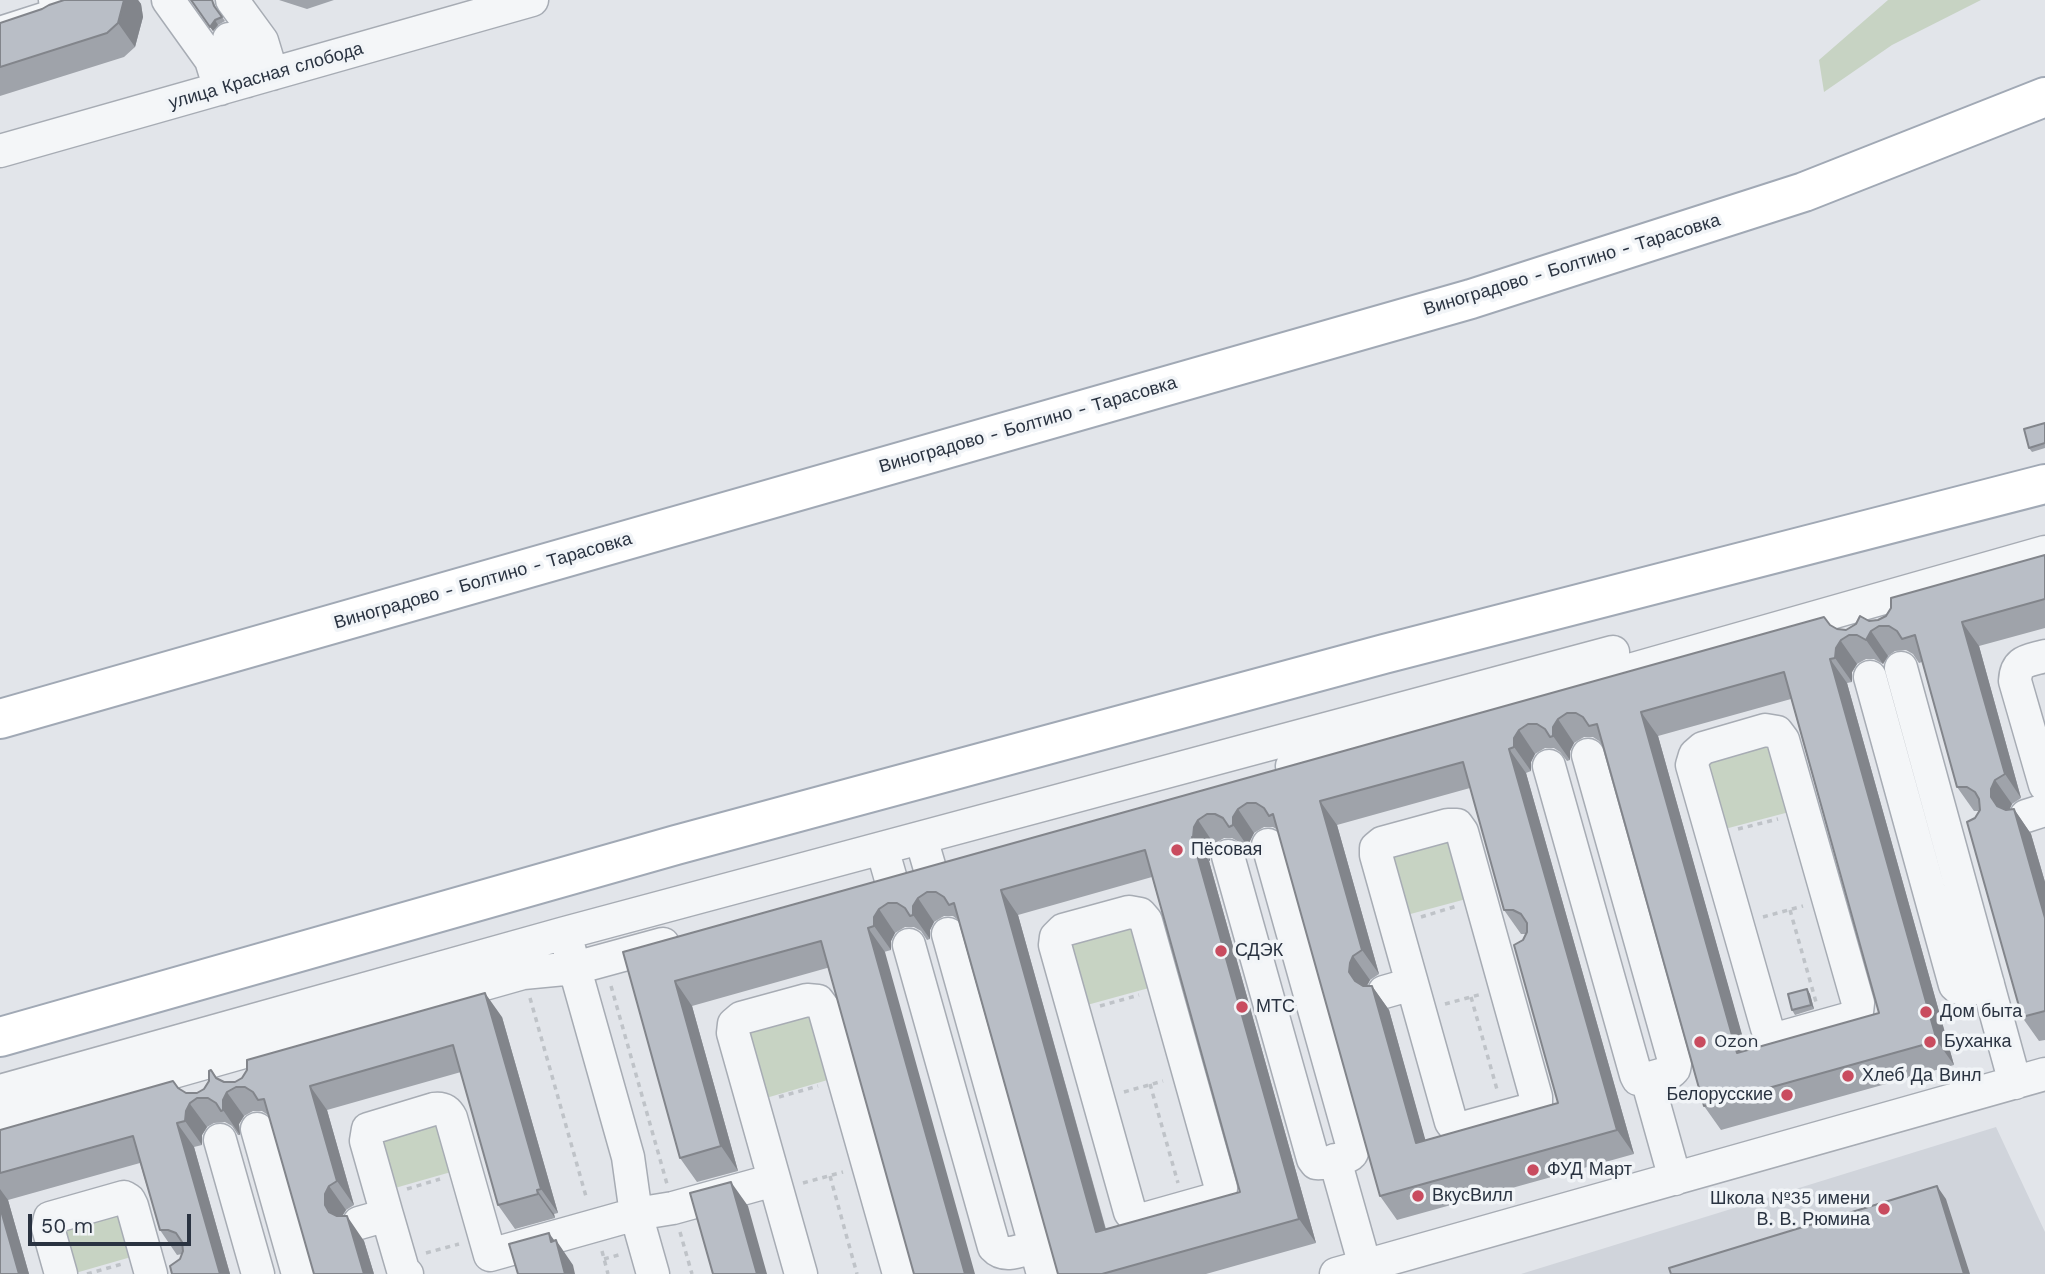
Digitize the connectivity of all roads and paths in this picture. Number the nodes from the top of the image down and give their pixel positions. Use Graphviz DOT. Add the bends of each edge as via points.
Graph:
graph roads {
  1 [pos="55,0"];
  2 [pos="168,0"];
  3 [pos="232,0"];
  4 [pos="531,0"];
  5 [pos="0,33"];
  6 [pos="229,39"];
  7 [pos="246,81"];
  8 [pos="2045,97"];
  9 [pos="0,151"];
  10 [pos="2045,484"];
  11 [pos="2045,537"];
  12 [pos="2045,552"];
  13 [pos="1883,602"];
  14 [pos="2045,656"];
  15 [pos="1901,668"];
  16 [pos="1870,677"];
  17 [pos="0,719"];
  18 [pos="1588,755"];
  19 [pos="1549,766"];
  20 [pos="1205,776"];
  21 [pos="2045,785"];
  22 [pos="1160,803"];
  23 [pos="1804,812"];
  24 [pos="1979,829"];
  25 [pos="1713,836"];
  26 [pos="921,838"];
  27 [pos="1948,838"];
  28 [pos="1268,845"];
  29 [pos="882,848"];
  30 [pos="1228,856"];
  31 [pos="1832,879"];
  32 [pos="1481,900"];
  33 [pos="1790,909"];
  34 [pos="1725,910"];
  35 [pos="1395,924"];
  36 [pos="565,933"];
  37 [pos="948,934"];
  38 [pos="691,936"];
  39 [pos="909,945"];
  40 [pos="589,964"];
  41 [pos="1510,966"];
  42 [pos="523,973"];
  43 [pos="1988,984"];
  44 [pos="1165,988"];
  45 [pos="1405,995"];
  46 [pos="1471,997"];
  47 [pos="1074,1013"];
  48 [pos="1823,1026"];
  49 [pos="0,1037"];
  50 [pos="236,1053"];
  51 [pos="1193,1054"];
  52 [pos="198,1063"];
  53 [pos="2045,1074"];
  54 [pos="844,1079"];
  55 [pos="1647,1079"];
  56 [pos="2015,1083"];
  57 [pos="1084,1084"];
  58 [pos="1150,1084"];
  59 [pos="0,1091"];
  60 [pos="753,1105"];
  61 [pos="1504,1116"];
  62 [pos="0,1121"];
  63 [pos="257,1129"];
  64 [pos="220,1140"];
  65 [pos="871,1145"];
  66 [pos="1335,1160"];
  67 [pos="466,1172"];
  68 [pos="830,1176"];
  69 [pos="1675,1179"];
  70 [pos="776,1185"];
  71 [pos="673,1208"];
  72 [pos="1184,1208"];
  73 [pos="376,1211"];
  74 [pos="636,1214"];
  75 [pos="594,1225"];
  76 [pos="487,1255"];
  77 [pos="1040,1260"];
  78 [pos="245,1262"];
  79 [pos="404,1267"];
  80 [pos="164,1269"];
  81 [pos="1350,1270"];
  82 [pos="61,1274"];
  83 [pos="87,1274"];
  84 [pos="299,1274"];
  85 [pos="608,1274"];
  86 [pos="653,1274"];
  87 [pos="692,1274"];
  88 [pos="801,1274"];
  89 [pos="857,1274"];
  90 [pos="899,1274"];
  1 -- 5 [label="street" via="58,6 53,16"];
  2 -- 7 [label="street" via="211,60"];
  3 -- 7 [label="street" via="262,41"];
  4 -- 7 [label="street, улица Красная слобода"];
  6 -- 7 [label="street" via="239,51"];
  7 -- 9 [label="street, улица Красная слобода"];
  8 -- 17 [label="main road, Виноградово - Болтино - Тарасовка" via="1804,192 1471,299"];
  10 -- 49 [label="main road" via="1384,654 689,842"];
  11 -- 13 [label="street"];
  12 -- 13 [label="street"];
  13 -- 20 [label="street" via="1531,700"];
  14 -- 21 [label="street" via="2022,663 2015,681"];
  15 -- 27 [label="street"];
  16 -- 43 [label="street" via="1906,850 1955,985 1965,990"];
  18 -- 55 [label="street" via="1649,922 1675,1065 1671,1072"];
  19 -- 55 [label="street" via="1584,936 1636,1075"];
  20 -- 22 [label="street"];
  20 -- 26 [label="street"];
  23 -- 25 [label="path"];
  23 -- 25 [label="street" via="1783,740 1777,732 1765,730 1703,748 1695,755 1692,765"];
  23 -- 31 [label="street"];
  24 -- 27 [label="street"];
  25 -- 34 [label="street"];
  26 -- 29 [label="street"];
  26 -- 29 [label="street" via="941,874 885,890"];
  27 -- 43 [label="street"];
  28 -- 66 [label="street" via="1326,1008 1353,1147 1348,1157"];
  29 -- 36 [label="street"];
  30 -- 66 [label="street" via="1265,1025 1315,1163"];
  31 -- 33 [label="path"];
  31 -- 48 [label="street" via="1858,1003 1851,1018"];
  32 -- 35 [label="path"];
  32 -- 35 [label="street" via="1457,825 1382,843 1376,855"];
  32 -- 41 [label="street"];
  33 -- 34 [label="path"];
  33 -- 48 [label="path"];
  34 -- 48 [label="street" via="1773,1035 1783,1037"];
  35 -- 45 [label="street"];
  36 -- 40 [label="street"];
  36 -- 50 [label="street"];
  37 -- 77 [label="street" via="1006,1097"];
  38 -- 40 [label="street"];
  39 -- 77 [label="street" via="943,1114 994,1247 999,1253"];
  40 -- 42 [label="street"];
  40 -- 71 [label="path"];
  40 -- 74 [label="street"];
  41 -- 46 [label="path"];
  41 -- 61 [label="street" via="1536,1104"];
  42 -- 50 [label="street"];
  42 -- 75 [label="path"];
  43 -- 56 [label="street"];
  44 -- 47 [label="path"];
  44 -- 47 [label="street" via="1140,914 1129,912 1063,930 1055,945"];
  44 -- 51 [label="street"];
  45 -- 46 [label="path"];
  45 -- 61 [label="street" via="1455,1127"];
  46 -- 61 [label="path"];
  47 -- 57 [label="street"];
  50 -- 52 [label="street"];
  51 -- 58 [label="path"];
  51 -- 72 [label="street" via="1221,1188 1215,1199"];
  52 -- 59 [label="street"];
  52 -- 62 [label="street"];
  53 -- 56 [label="street"];
  54 -- 60 [label="path"];
  54 -- 60 [label="street" via="818,1001 741,1018 733,1033"];
  54 -- 65 [label="street"];
  55 -- 69 [label="street"];
  56 -- 69 [label="street"];
  57 -- 58 [label="path"];
  57 -- 72 [label="street" via="1134,1217 1144,1219"];
  58 -- 72 [label="path"];
  60 -- 70 [label="street"];
  63 -- 84 [label="street" via="301,1239"];
  64 -- 78 [label="street"];
  65 -- 68 [label="path"];
  65 -- 90 [label="street"];
  66 -- 81 [label="street"];
  67 -- 73 [label="path"];
  67 -- 73 [label="street" via="451,1118 441,1108 368,1129"];
  67 -- 76 [label="street"];
  68 -- 70 [label="path"];
  68 -- 89 [label="path"];
  69 -- 81 [label="street"];
  70 -- 71 [label="street"];
  70 -- 88 [label="street"];
  71 -- 74 [label="street"];
  71 -- 87 [label="path"];
  73 -- 79 [label="street"];
  74 -- 75 [label="street"];
  74 -- 86 [label="street"];
  75 -- 76 [label="street"];
  75 -- 85 [label="path"];
  76 -- 79 [label="path"];
  80 -- 82 [label="street" via="124,1197 50,1218 48,1228"];
  80 -- 83 [label="path"];
}
